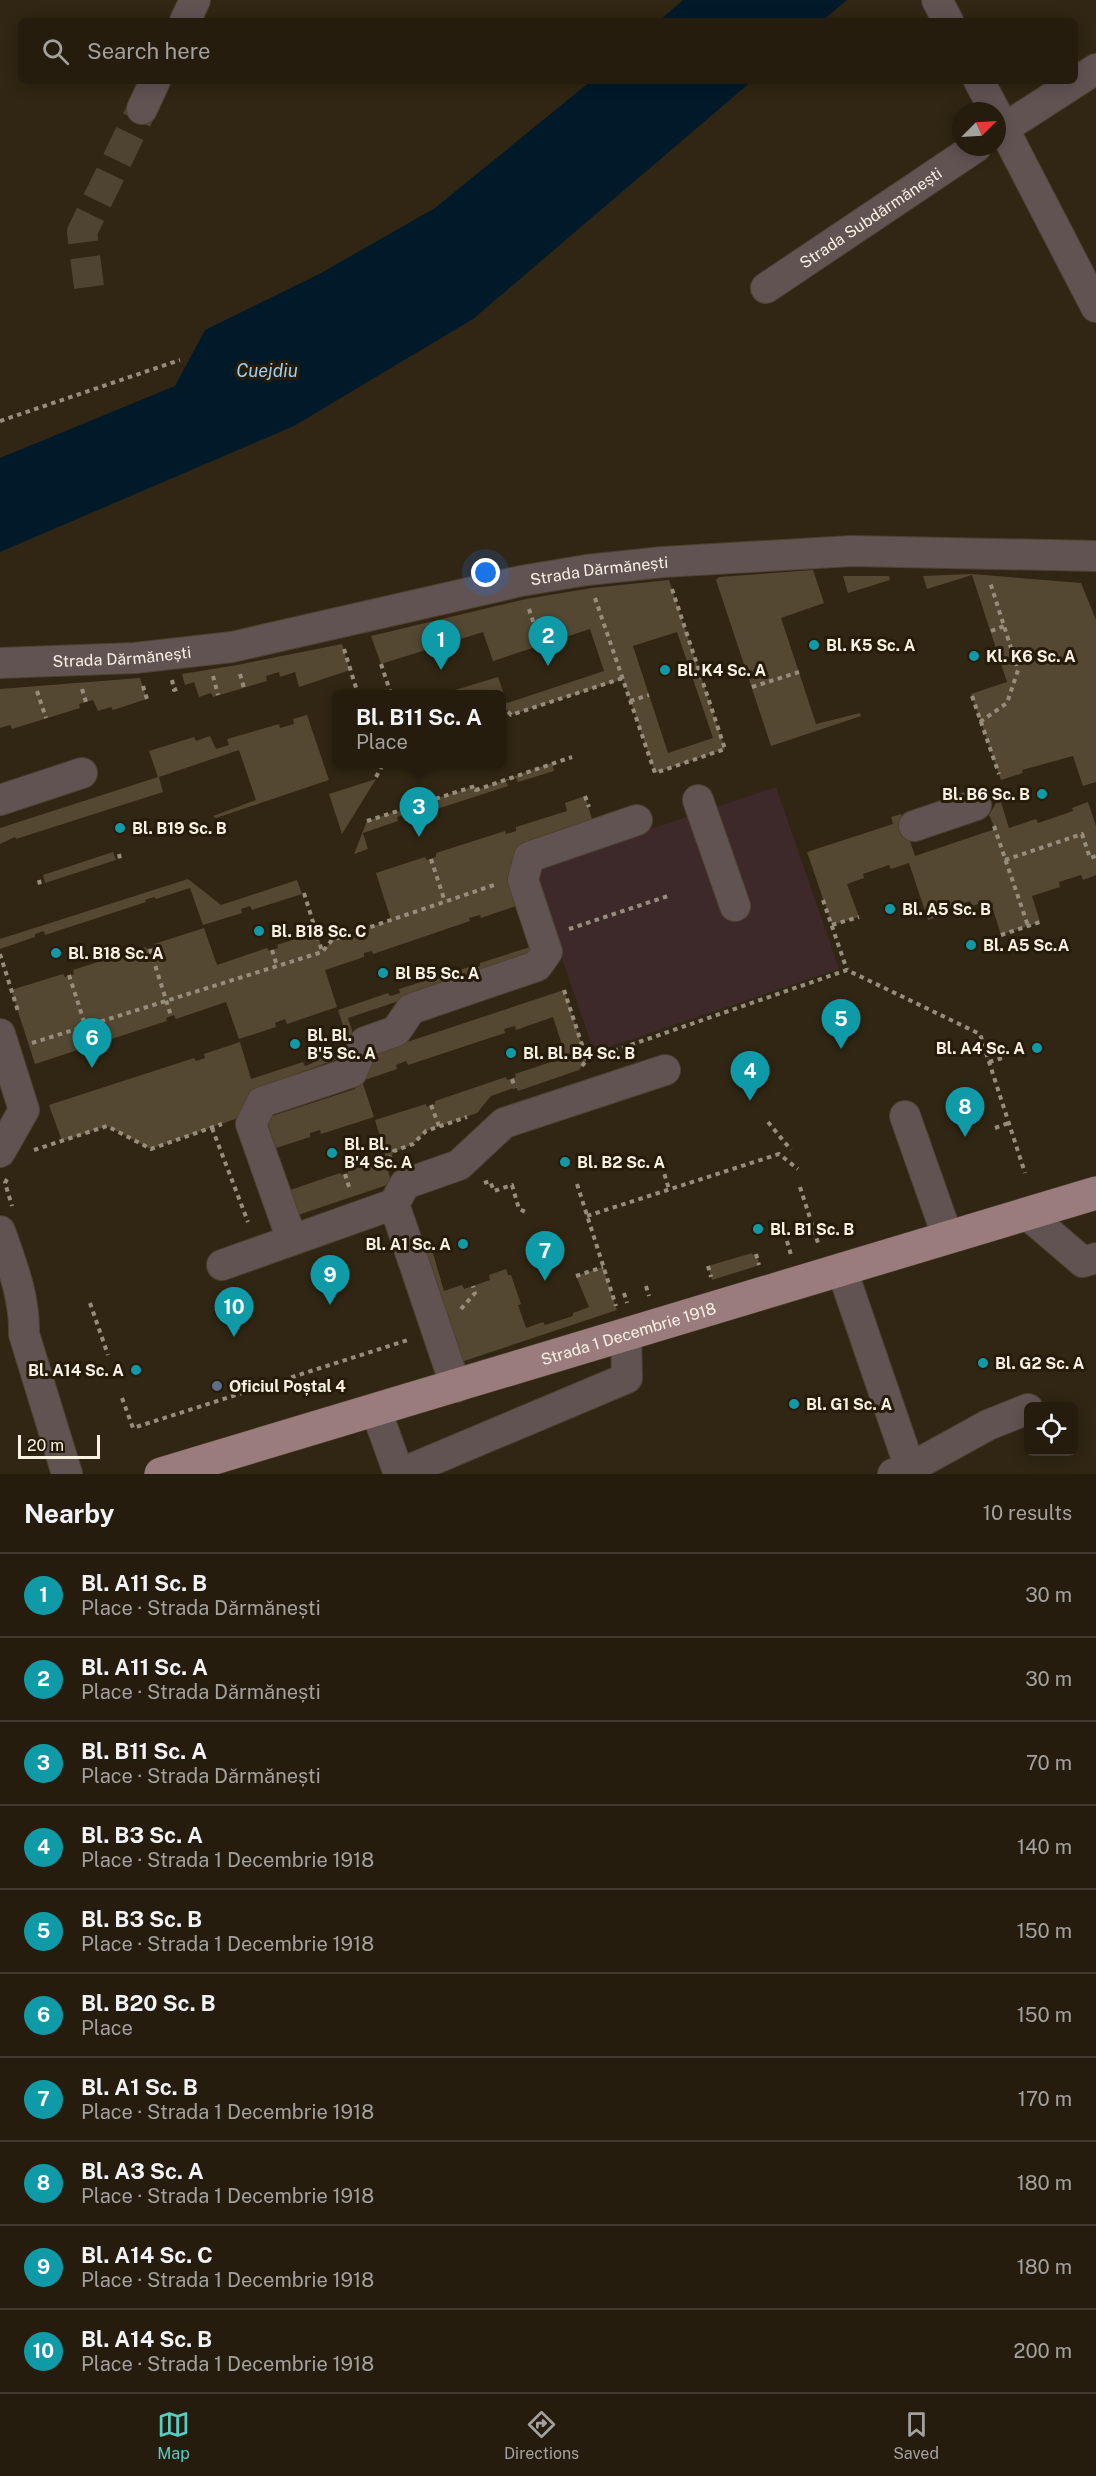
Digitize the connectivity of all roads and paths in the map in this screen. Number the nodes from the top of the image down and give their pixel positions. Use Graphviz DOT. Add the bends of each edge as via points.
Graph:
graph roads {
  1 [pos="195,0"];
  2 [pos="937,0"];
  3 [pos="186,18"];
  4 [pos="946,18"];
  5 [pos="1096,69"];
  6 [pos="1078,79"];
  7 [pos="154,84"];
  8 [pos="980,84"];
  9 [pos="1068,84"];
  10 [pos="989,102"];
  11 [pos="142,109"];
  12 [pos="1006,118"];
  13 [pos="1006,137"];
  14 [pos="963,156"];
  15 [pos="766,288"];
  16 [pos="1096,307"];
  17 [pos="180,360"];
  18 [pos="0,421"];
  19 [pos="1096,556"];
  20 [pos="988,575"];
  21 [pos="669,580"];
  22 [pos="592,588"];
  23 [pos="526,599"];
  24 [pos="427,622"];
  25 [pos="1004,626"];
  26 [pos="991,631"];
  27 [pos="342,644"];
  28 [pos="541,645"];
  29 [pos="435,646"];
  30 [pos="0,663"];
  31 [pos="381,664"];
  32 [pos="211,669"];
  33 [pos="799,672"];
  34 [pos="140,678"];
  35 [pos="623,678"];
  36 [pos="80,683"];
  37 [pos="36,686"];
  38 [pos="752,687"];
  39 [pos="357,690"];
  40 [pos="390,690"];
  41 [pos="218,695"];
  42 [pos="649,695"];
  43 [pos="972,696"];
  44 [pos="147,699"];
  45 [pos="630,701"];
  46 [pos="86,702"];
  47 [pos="506,710"];
  48 [pos="46,718"];
  49 [pos="980,722"];
  50 [pos="572,757"];
  51 [pos="381,768"];
  52 [pos="82,773"];
  53 [pos="999,774"];
  54 [pos="376,777"];
  55 [pos="0,800"];
  56 [pos="698,800"];
  57 [pos="984,814"];
  58 [pos="636,820"];
  59 [pos="367,821"];
  60 [pos="914,826"];
  61 [pos="1096,856"];
  62 [pos="431,859"];
  63 [pos="1005,860"];
  64 [pos="499,884"];
  65 [pos="304,893"];
  66 [pos="670,895"];
  67 [pos="823,900"];
  68 [pos="445,902"];
  69 [pos="735,906"];
  70 [pos="859,917"];
  71 [pos="1040,922"];
  72 [pos="832,925"];
  73 [pos="1028,926"];
  74 [pos="564,931"];
  75 [pos="1001,935"];
  76 [pos="150,948"];
  77 [pos="272,950"];
  78 [pos="322,952"];
  79 [pos="277,966"];
  80 [pos="848,970"];
  81 [pos="69,975"];
  82 [pos="564,990"];
  83 [pos="166,1001"];
  84 [pos="171,1016"];
  85 [pos="85,1026"];
  86 [pos="0,1034"];
  87 [pos="90,1043"];
  88 [pos="29,1044"];
  89 [pos="1006,1056"];
  90 [pos="989,1062"];
  91 [pos="665,1070"];
  92 [pos="512,1079"];
  93 [pos="515,1088"];
  94 [pos="431,1105"];
  95 [pos="905,1116"];
  96 [pos="230,1121"];
  97 [pos="768,1122"];
  98 [pos="1009,1123"];
  99 [pos="439,1126"];
  100 [pos="213,1128"];
  101 [pos="995,1128"];
  102 [pos="791,1150"];
  103 [pos="659,1157"];
  104 [pos="12,1159"];
  105 [pos="798,1169"];
  106 [pos="1025,1173"];
  107 [pos="345,1174"];
  108 [pos="490,1181"];
  109 [pos="577,1184"];
  110 [pos="800,1187"];
  111 [pos="669,1189"];
  112 [pos="1096,1193"];
  113 [pos="352,1196"];
  114 [pos="394,1204"];
  115 [pos="528,1213"];
  116 [pos="1027,1214"];
  117 [pos="587,1216"];
  118 [pos="248,1222"];
  119 [pos="8,1223"];
  120 [pos="948,1238"];
  121 [pos="292,1240"];
  122 [pos="787,1241"];
  123 [pos="819,1246"];
  124 [pos="756,1254"];
  125 [pos="791,1255"];
  126 [pos="1096,1258"];
  127 [pos="222,1265"];
  128 [pos="760,1265"];
  129 [pos="708,1266"];
  130 [pos="603,1267"];
  131 [pos="842,1270"];
  132 [pos="576,1276"];
  133 [pos="712,1280"];
  134 [pos="473,1286"];
  135 [pos="645,1286"];
  136 [pos="624,1293"];
  137 [pos="650,1300"];
  138 [pos="90,1303"];
  139 [pos="455,1316"];
  140 [pos="624,1317"];
  141 [pos="420,1336"];
  142 [pos="108,1355"];
  143 [pos="456,1387"];
  144 [pos="122,1398"];
  145 [pos="376,1410"];
  146 [pos="1024,1410"];
  147 [pos="902,1471"];
  148 [pos="67,1474"];
  149 [pos="161,1474"];
  150 [pos="399,1474"];
  1 -- 3 [label="street"];
  2 -- 4 [label="street"];
  5 -- 6 [label="street"];
  7 -- 11 [label="street"];
  8 -- 10 [label="street"];
  9 -- 12 [label="street"];
  13 -- 16 [label="street"];
  14 -- 15 [label="street, Strada Subdărmănești"];
  17 -- 18 [label="path"];
  19 -- 30 [label="street, Strada Dărmănești" via="852,551 652,563 521,581 232,647 135,658"];
  20 -- 25 [label="path"];
  21 -- 45 [label="path" via="725,749 655,773"];
  22 -- 35 [label="path"];
  23 -- 28 [label="path"];
  24 -- 29 [label="path"];
  25 -- 26 [label="path"];
  25 -- 49 [label="path" via="1018,670 1007,703"];
  27 -- 39 [label="path"];
  31 -- 40 [label="path"];
  32 -- 41 [label="path"];
  33 -- 38 [label="path"];
  34 -- 44 [label="path"];
  35 -- 45 [label="path"];
  35 -- 47 [label="path" via="511,715"];
  36 -- 46 [label="path"];
  37 -- 48 [label="path"];
  42 -- 45 [label="path"];
  43 -- 49 [label="path"];
  49 -- 53 [label="path"];
  50 -- 59 [label="path"];
  51 -- 54 [label="path"];
  52 -- 55 [label="street"];
  56 -- 69 [label="street"];
  57 -- 60 [label="street"];
  57 -- 63 [label="path"];
  58 -- 121 [label="street" via="529,857 523,880 547,952 537,966 411,1009 396,1031 365,1042 352,1072 262,1102 251,1124"];
  61 -- 63 [label="path" via="1090,858 1082,834"];
  62 -- 68 [label="path"];
  63 -- 73 [label="path"];
  64 -- 68 [label="path"];
  65 -- 78 [label="path"];
  66 -- 74 [label="path"];
  67 -- 72 [label="path"];
  68 -- 78 [label="path" via="332,940"];
  70 -- 72 [label="path"];
  71 -- 73 [label="path"];
  72 -- 80 [label="path"];
  73 -- 75 [label="path"];
  76 -- 83 [label="path"];
  77 -- 79 [label="path"];
  78 -- 79 [label="path"];
  79 -- 83 [label="path"];
  80 -- 82 [label="path" via="587,1060"];
  80 -- 90 [label="path" via="980,1034"];
  81 -- 85 [label="path"];
  83 -- 84 [label="path"];
  83 -- 85 [label="path"];
  85 -- 87 [label="path"];
  85 -- 88 [label="path"];
  86 -- 104 [label="street" via="24,1110"];
  89 -- 90 [label="path"];
  90 -- 98 [label="path"];
  91 -- 114 [label="street" via="504,1123 459,1165 405,1184"];
  92 -- 93 [label="path"];
  94 -- 99 [label="path"];
  95 -- 120 [label="street"];
  96 -- 100 [label="path"];
  97 -- 102 [label="path"];
  98 -- 101 [label="path"];
  98 -- 106 [label="path"];
  100 -- 104 [label="path" via="151,1149 107,1126"];
  100 -- 118 [label="path"];
  103 -- 111 [label="path"];
  104 -- 119 [label="path" via="5,1183"];
  105 -- 111 [label="path" via="779,1154"];
  107 -- 113 [label="path"];
  108 -- 115 [label="path" via="494,1191 512,1185 519,1209"];
  109 -- 117 [label="path"];
  110 -- 123 [label="path"];
  111 -- 117 [label="path"];
  112 -- 116 [label="main road, Strada 1 Decembrie 1918"];
  114 -- 121 [label="street"];
  114 -- 143 [label="street"];
  116 -- 120 [label="main road, Strada 1 Decembrie 1918"];
  116 -- 126 [label="street" via="1083,1262"];
  117 -- 130 [label="path"];
  119 -- 148 [label="street" via="25,1316 24,1334"];
  120 -- 131 [label="main road, Strada 1 Decembrie 1918"];
  121 -- 127 [label="street"];
  122 -- 125 [label="path"];
  124 -- 128 [label="path"];
  129 -- 133 [label="path"];
  130 -- 132 [label="path"];
  130 -- 140 [label="path"];
  131 -- 140 [label="main road, Strada 1 Decembrie 1918"];
  131 -- 147 [label="street"];
  134 -- 139 [label="path" via="475,1293"];
  135 -- 137 [label="path"];
  136 -- 140 [label="path"];
  138 -- 142 [label="path"];
  140 -- 143 [label="main road, Strada 1 Decembrie 1918"];
  140 -- 150 [label="street" via="627,1378"];
  141 -- 144 [label="path" via="133,1428"];
  143 -- 145 [label="main road, Strada 1 Decembrie 1918"];
  145 -- 149 [label="main road, Strada 1 Decembrie 1918"];
  145 -- 150 [label="street"];
  146 -- 147 [label="street"];
}
